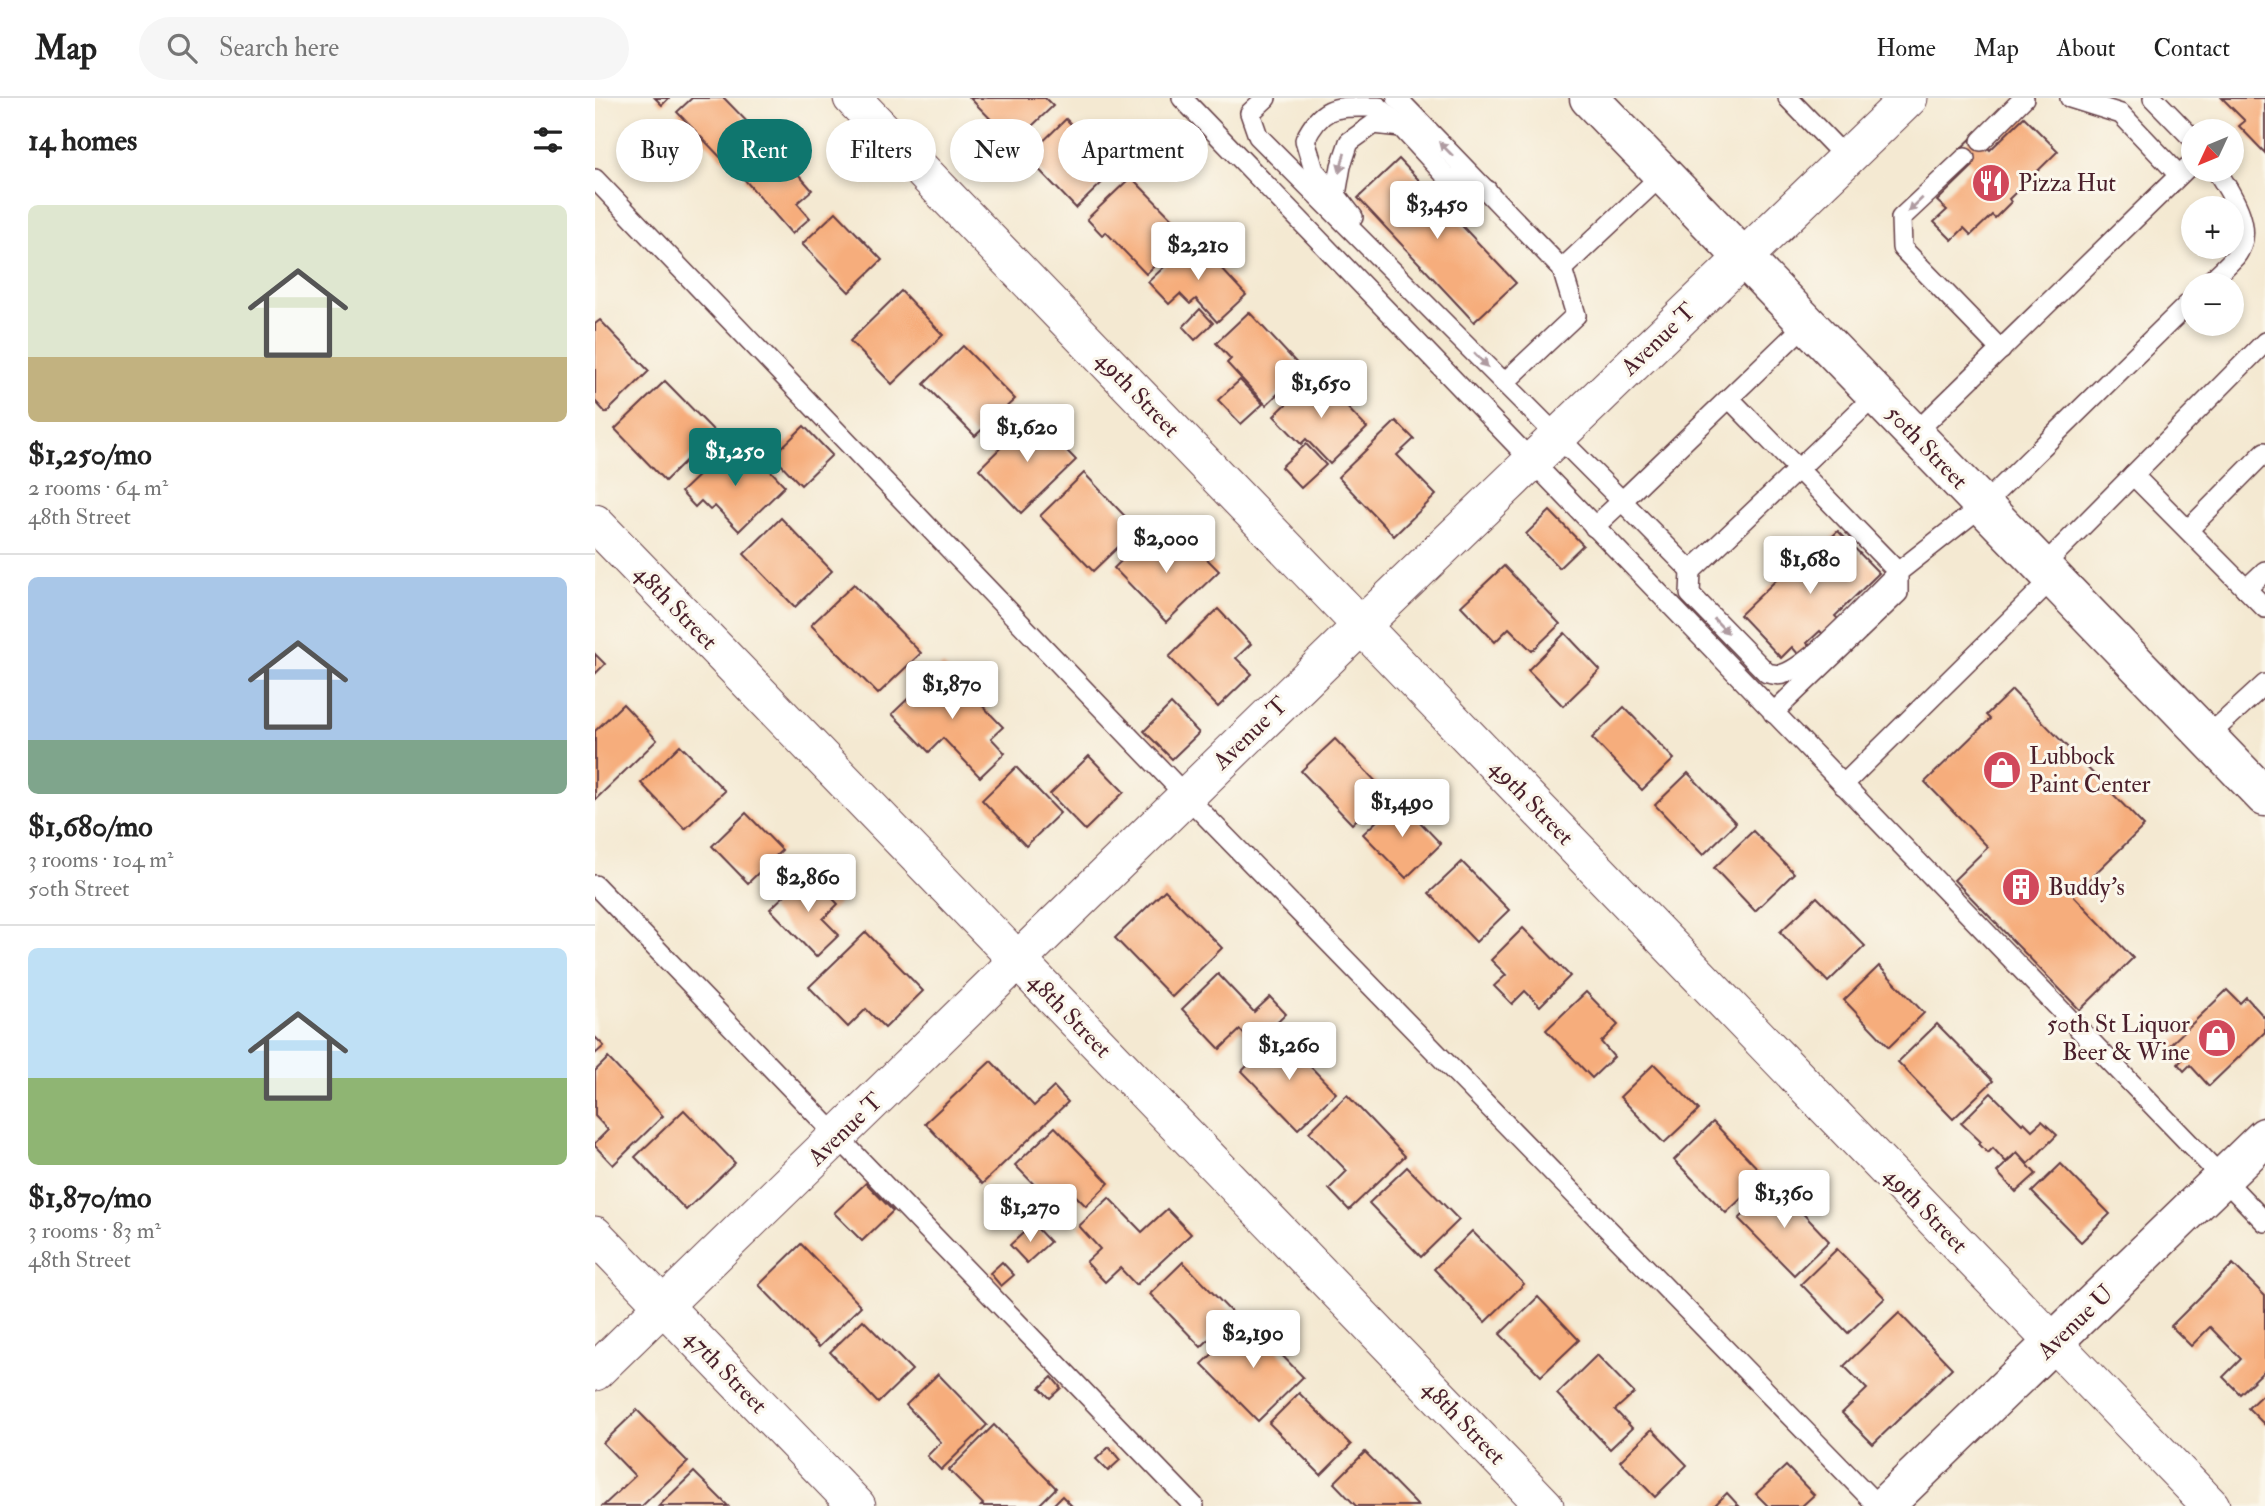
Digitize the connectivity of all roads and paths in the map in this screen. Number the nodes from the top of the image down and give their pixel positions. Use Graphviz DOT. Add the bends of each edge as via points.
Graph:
graph roads {
  1 [pos="852,98"];
  2 [pos="1182,98"];
  3 [pos="1266,98"];
  4 [pos="1397,98"];
  5 [pos="1589,98"];
  6 [pos="1788,98"];
  7 [pos="1909,98"];
  8 [pos="2024,98"];
  9 [pos="2070,98"];
  10 [pos="2153,98"];
  11 [pos="1401,127"];
  12 [pos="2181,127"];
  13 [pos="1981,141"];
  14 [pos="1846,158"];
  15 [pos="1965,158"];
  16 [pos="2181,164"];
  17 [pos="2181,173"];
  18 [pos="1663,174"];
  19 [pos="595,179"];
  20 [pos="2224,182"];
  21 [pos="1487,190"];
  22 [pos="1336,195"];
  23 [pos="1743,257"];
  24 [pos="1562,269"];
  25 [pos="2219,273"];
  26 [pos="2181,311"];
  27 [pos="1807,323"];
  28 [pos="1461,339"];
  29 [pos="2265,342"];
  30 [pos="2001,350"];
  31 [pos="1504,383"];
  32 [pos="1876,395"];
  33 [pos="1729,398"];
  34 [pos="1914,435"];
  35 [pos="1557,436"];
  36 [pos="2265,452"];
  37 [pos="1531,462"];
  38 [pos="1798,469"];
  39 [pos="2133,475"];
  40 [pos="1622,500"];
  41 [pos="1983,505"];
  42 [pos="595,523"];
  43 [pos="1594,527"];
  44 [pos="2188,530"];
  45 [pos="1691,571"];
  46 [pos="2265,571"];
  47 [pos="1898,572"];
  48 [pos="2047,572"];
  49 [pos="2246,589"];
  50 [pos="1662,598"];
  51 [pos="2265,608"];
  52 [pos="1361,625"];
  53 [pos="2265,684"];
  54 [pos="1773,713"];
  55 [pos="2207,737"];
  56 [pos="1843,785"];
  57 [pos="1186,796"];
  58 [pos="2265,797"];
  59 [pos="595,886"];
  60 [pos="1018,961"];
  61 [pos="837,1137"];
  62 [pos="2261,1149"];
  63 [pos="2223,1178"];
  64 [pos="2265,1222"];
  65 [pos="595,1235"];
  66 [pos="663,1306"];
  67 [pos="2053,1342"];
  68 [pos="595,1372"];
  69 [pos="857,1506"];
  70 [pos="1195,1506"];
  71 [pos="1545,1506"];
  72 [pos="1878,1506"];
  73 [pos="1884,1506"];
  74 [pos="2211,1506"];
  1 -- 52 [label="street, 49th Street"];
  2 -- 37 [label="lane"];
  3 -- 28 [label="lane" via="1250,113 1258,136"];
  21 -- 4 [label="lane, one-way"];
  5 -- 18 [label="main road, 50th Street"];
  6 -- 14 [label="lane"];
  7 -- 14 [label="street, Avenue T"];
  8 -- 13 [label="lane"];
  9 -- 16 [label="lane" via="2121,114"];
  10 -- 12 [label="lane"];
  11 -- 21 [label="lane" via="1447,177"];
  11 -- 22 [label="lane, one-way" via="1374,124 1349,142"];
  11 -- 22 [label="lane" via="1379,107 1330,109 1314,121 1305,140 1314,170"];
  14 -- 23 [label="street, Avenue T"];
  15 -- 30 [label="lane, one-way" via="1901,218 1902,248"];
  17 -- 30 [label="lane"];
  18 -- 23 [label="main road, 50th Street"];
  18 -- 24 [label="lane"];
  19 -- 57 [label="lane"];
  20 -- 25 [label="lane" via="2241,214 2243,239 2237,256"];
  21 -- 24 [label="lane"];
  22 -- 28 [label="lane" via="1447,311"];
  23 -- 27 [label="main road, 50th Street"];
  23 -- 35 [label="street, Avenue T"];
  24 -- 31 [label="lane" via="1576,315"];
  26 -- 41 [label="lane"];
  27 -- 32 [label="main road, 50th Street"];
  27 -- 33 [label="lane"];
  28 -- 31 [label="lane, one-way"];
  29 -- 39 [label="lane"];
  30 -- 34 [label="lane"];
  31 -- 35 [label="lane"];
  32 -- 34 [label="main road, 50th Street"];
  32 -- 38 [label="lane"];
  33 -- 38 [label="lane"];
  33 -- 40 [label="lane"];
  34 -- 41 [label="main road, 50th Street"];
  35 -- 37 [label="street, Avenue T"];
  35 -- 40 [label="lane"];
  36 -- 44 [label="lane"];
  37 -- 43 [label="lane"];
  37 -- 52 [label="street, Avenue T"];
  38 -- 45 [label="lane"];
  38 -- 47 [label="lane"];
  39 -- 44 [label="lane"];
  39 -- 48 [label="lane"];
  40 -- 43 [label="lane"];
  40 -- 45 [label="lane"];
  41 -- 47 [label="lane"];
  41 -- 48 [label="main road, 50th Street"];
  42 -- 60 [label="street, 48th Street"];
  43 -- 50 [label="lane"];
  44 -- 49 [label="lane"];
  45 -- 47 [label="lane, one-way" via="1689,594 1767,673 1781,676 1812,656"];
  45 -- 50 [label="lane"];
  46 -- 49 [label="lane"];
  47 -- 54 [label="lane" via="1898,593"];
  48 -- 55 [label="main road, 50th Street"];
  48 -- 56 [label="lane"];
  49 -- 51 [label="lane"];
  50 -- 54 [label="lane"];
  52 -- 57 [label="street, Avenue T"];
  52 -- 67 [label="street, 49th Street"];
  53 -- 55 [label="lane"];
  54 -- 56 [label="lane"];
  55 -- 58 [label="main road, 50th Street"];
  56 -- 63 [label="lane"];
  57 -- 60 [label="street, Avenue T"];
  57 -- 72 [label="lane"];
  59 -- 61 [label="lane"];
  60 -- 61 [label="street, Avenue T"];
  60 -- 71 [label="street, 48th Street"];
  61 -- 66 [label="street, Avenue T"];
  61 -- 70 [label="lane"];
  62 -- 63 [label="main road, Avenue U"];
  63 -- 64 [label="lane"];
  63 -- 67 [label="main road, Avenue U"];
  65 -- 66 [label="street, 47th Street"];
  66 -- 68 [label="street, Avenue T"];
  66 -- 69 [label="street, 47th Street"];
  67 -- 73 [label="main road, Avenue U"];
  67 -- 74 [label="street, 49th Street"];
}
